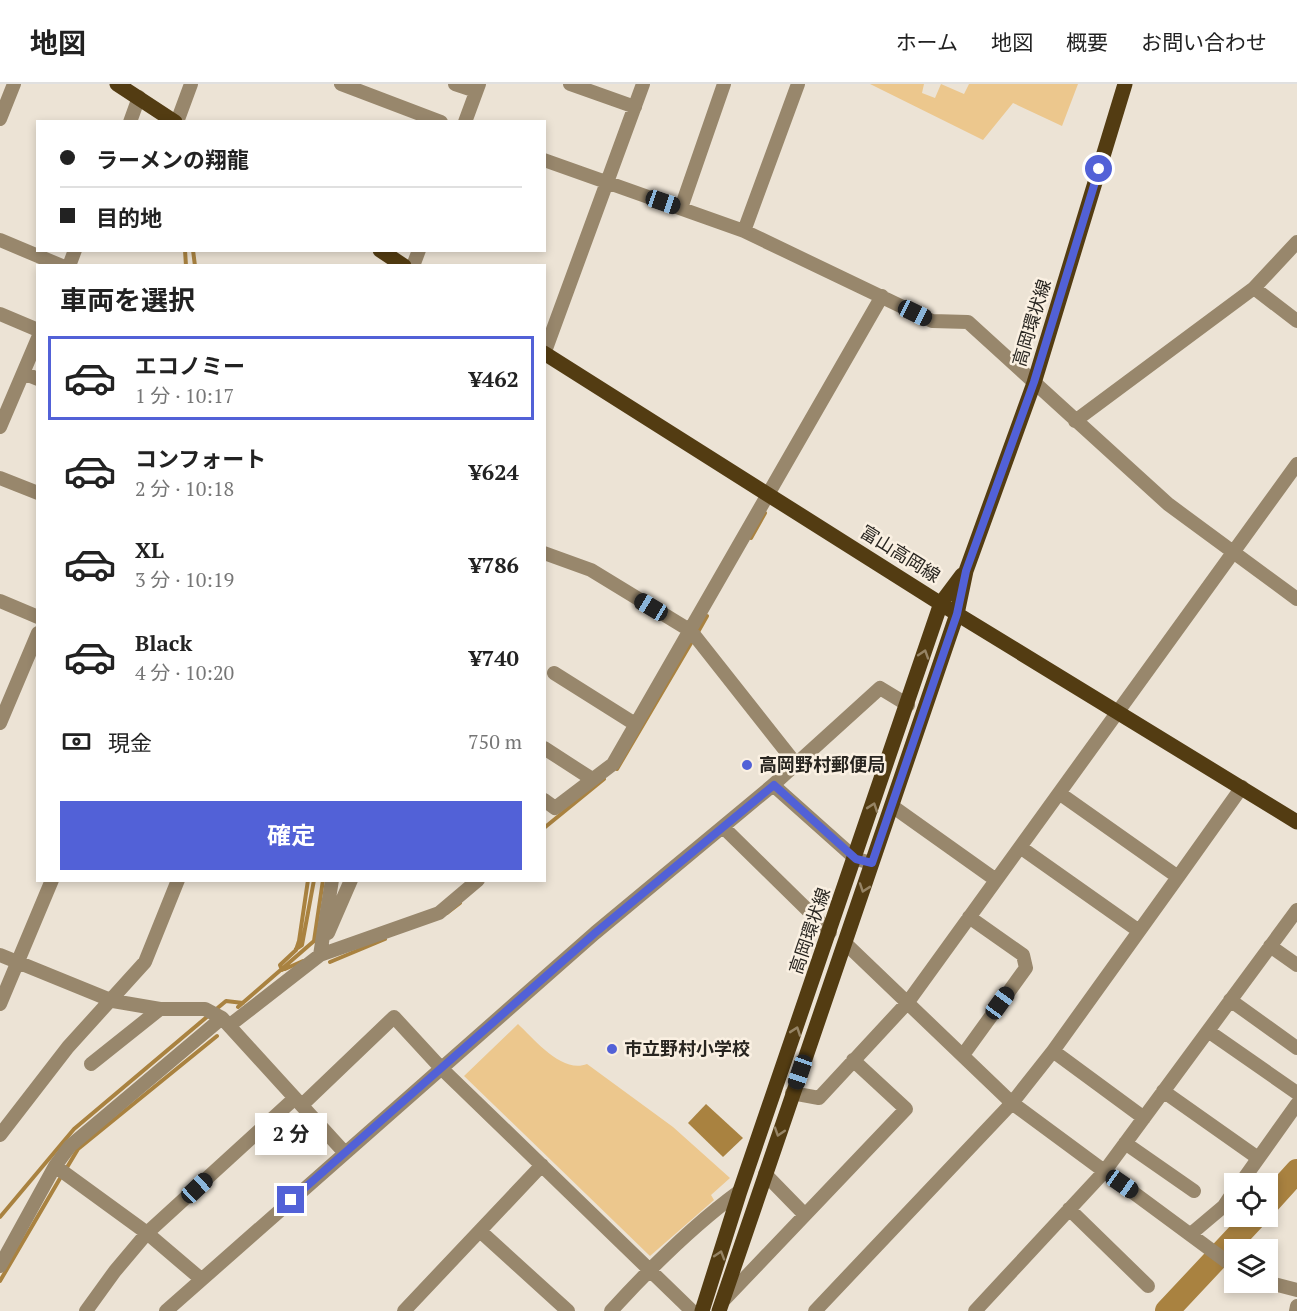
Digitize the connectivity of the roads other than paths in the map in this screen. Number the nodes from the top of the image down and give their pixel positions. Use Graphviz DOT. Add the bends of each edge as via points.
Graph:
graph roads {
  1 [pos="14,84"];
  2 [pos="117,84"];
  3 [pos="191,84"];
  4 [pos="455,84"];
  5 [pos="570,84"];
  6 [pos="643,84"];
  7 [pos="724,84"];
  8 [pos="798,84"];
  9 [pos="1125,84"];
  10 [pos="345,85"];
  11 [pos="477,88"];
  12 [pos="139,98"];
  13 [pos="635,106"];
  14 [pos="0,119"];
  15 [pos="131,120"];
  16 [pos="173,120"];
  17 [pos="177,120"];
  18 [pos="436,120"];
  19 [pos="466,120"];
  20 [pos="546,161"];
  21 [pos="607,183"];
  22 [pos="681,208"];
  23 [pos="744,231"];
  24 [pos="0,240"];
  25 [pos="1297,242"];
  26 [pos="383,252"];
  27 [pos="57,264"];
  28 [pos="401,264"];
  29 [pos="1254,288"];
  30 [pos="882,296"];
  31 [pos="0,314"];
  32 [pos="1297,321"];
  33 [pos="36,329"];
  34 [pos="36,343"];
  35 [pos="546,350"];
  36 [pos="546,354"];
  37 [pos="23,373"];
  38 [pos="36,378"];
  39 [pos="1034,382"];
  40 [pos="1075,421"];
  41 [pos="0,427"];
  42 [pos="1297,464"];
  43 [pos="0,478"];
  44 [pos="36,492"];
  45 [pos="768,493"];
  46 [pos="1232,553"];
  47 [pos="546,554"];
  48 [pos="966,571"];
  49 [pos="1297,599"];
  50 [pos="0,601"];
  51 [pos="941,603"];
  52 [pos="957,614"];
  53 [pos="36,615"];
  54 [pos="694,634"];
  55 [pos="36,638"];
  56 [pos="554,673"];
  57 [pos="908,705"];
  58 [pos="1119,711"];
  59 [pos="0,723"];
  60 [pos="635,724"];
  61 [pos="546,749"];
  62 [pos="796,764"];
  63 [pos="592,779"];
  64 [pos="774,785"];
  65 [pos="1242,787"];
  66 [pos="1059,793"];
  67 [pos="892,806"];
  68 [pos="547,807"];
  69 [pos="1297,822"];
  70 [pos="723,827"];
  71 [pos="1020,847"];
  72 [pos="856,859"];
  73 [pos="872,863"];
  74 [pos="1178,876"];
  75 [pos="996,880"];
  76 [pos="51,882"];
  77 [pos="177,882"];
  78 [pos="332,882"];
  79 [pos="350,882"];
  80 [pos="476,882"];
  81 [pos="1297,910"];
  82 [pos="969,917"];
  83 [pos="1139,931"];
  84 [pos="830,932"];
  85 [pos="323,941"];
  86 [pos="844,943"];
  87 [pos="1270,946"];
  88 [pos="0,954"];
  89 [pos="320,955"];
  90 [pos="17,962"];
  91 [pos="1297,965"];
  92 [pos="1230,1000"];
  93 [pos="113,1001"];
  94 [pos="908,1002"];
  95 [pos="0,1004"];
  96 [pos="160,1009"];
  97 [pos="226,1021"];
  98 [pos="1208,1031"];
  99 [pos="1297,1048"];
  100 [pos="1053,1052"];
  101 [pos="963,1055"];
  102 [pos="853,1060"];
  103 [pos="91,1064"];
  104 [pos="441,1068"];
  105 [pos="1163,1091"];
  106 [pos="792,1093"];
  107 [pos="1297,1093"];
  108 [pos="298,1101"];
  109 [pos="1012,1102"];
  110 [pos="1297,1104"];
  111 [pos="1144,1118"];
  112 [pos="0,1135"];
  113 [pos="1125,1143"];
  114 [pos="345,1153"];
  115 [pos="1258,1158"];
  116 [pos="542,1165"];
  117 [pos="62,1171"];
  118 [pos="1104,1172"];
  119 [pos="1248,1173"];
  120 [pos="765,1174"];
  121 [pos="740,1191"];
  122 [pos="1194,1191"];
  123 [pos="1224,1206"];
  124 [pos="1070,1209"];
  125 [pos="805,1215"];
  126 [pos="480,1231"];
  127 [pos="147,1233"];
  128 [pos="1197,1237"];
  129 [pos="1224,1259"];
  130 [pos="0,1266"];
  131 [pos="649,1269"];
  132 [pos="201,1279"];
  133 [pos="1278,1285"];
  134 [pos="1148,1286"];
  135 [pos="1297,1290"];
  136 [pos="721,1306"];
  137 [pos="1297,1306"];
  138 [pos="87,1311"];
  139 [pos="166,1311"];
  140 [pos="404,1311"];
  141 [pos="568,1311"];
  142 [pos="611,1311"];
  143 [pos="692,1311"];
  144 [pos="702,1311"];
  145 [pos="815,1311"];
  146 [pos="975,1311"];
  147 [pos="1296,1311"];
  1 -- 14 [label="street"];
  2 -- 12 [label="main road"];
  3 -- 17 [label="street"];
  4 -- 11 [label="street"];
  5 -- 13 [label="street"];
  6 -- 13 [label="street"];
  7 -- 22 [label="street"];
  8 -- 23 [label="street"];
  9 -- 39 [label="main road, 高岡環状線"];
  10 -- 18 [label="street"];
  11 -- 19 [label="street"];
  12 -- 15 [label="street"];
  12 -- 16 [label="main road"];
  13 -- 21 [label="street"];
  20 -- 21 [label="street"];
  21 -- 22 [label="street"];
  21 -- 35 [label="street"];
  22 -- 23 [label="street"];
  23 -- 30 [label="street"];
  24 -- 27 [label="street"];
  25 -- 29 [label="street"];
  26 -- 28 [label="main road"];
  29 -- 32 [label="street"];
  29 -- 40 [label="street"];
  30 -- 39 [label="street" via="932,321 968,322"];
  30 -- 45 [label="street"];
  31 -- 33 [label="street"];
  34 -- 37 [label="street"];
  36 -- 45 [label="main road, 富山高岡線"];
  37 -- 38 [label="street"];
  37 -- 41 [label="street"];
  39 -- 40 [label="street"];
  39 -- 48 [label="main road, 高岡環状線"];
  40 -- 46 [label="street" via="1168,504"];
  42 -- 46 [label="street"];
  43 -- 44 [label="street"];
  45 -- 51 [label="main road, 富山高岡線"];
  45 -- 54 [label="street"];
  46 -- 49 [label="street"];
  46 -- 58 [label="street"];
  47 -- 54 [label="street" via="591,570"];
  48 -- 51 [label="main road, 高岡環状線"];
  48 -- 52 [label="main road, 高岡環状線"];
  50 -- 53 [label="street"];
  51 -- 52 [label="main road, 富山高岡線"];
  57 -- 51 [label="main road, 高岡環状線, one-way"];
  52 -- 58 [label="main road, 富山高岡線"];
  52 -- 67 [label="main road, 高岡環状線"];
  54 -- 60 [label="street"];
  54 -- 62 [label="street"];
  55 -- 59 [label="street"];
  56 -- 60 [label="street"];
  57 -- 62 [label="street" via="880,688"];
  72 -- 57 [label="main road, 高岡環状線, one-way"];
  58 -- 65 [label="main road, 富山高岡線"];
  58 -- 66 [label="street"];
  60 -- 63 [label="street" via="613,764"];
  61 -- 63 [label="street"];
  62 -- 64 [label="street"];
  63 -- 68 [label="street" via="555,808"];
  64 -- 70 [label="street"];
  64 -- 72 [label="street"];
  65 -- 69 [label="main road, 富山高岡線"];
  65 -- 74 [label="street"];
  66 -- 71 [label="street"];
  66 -- 74 [label="street"];
  67 -- 73 [label="main road, 高岡環状線"];
  67 -- 75 [label="street"];
  70 -- 84 [label="street"];
  70 -- 104 [label="street" via="649,897"];
  71 -- 75 [label="street"];
  71 -- 83 [label="street"];
  72 -- 73 [label="street"];
  72 -- 84 [label="main road, 高岡環状線"];
  73 -- 86 [label="main road, 高岡環状線, one-way"];
  74 -- 83 [label="street"];
  75 -- 82 [label="street"];
  76 -- 90 [label="street"];
  77 -- 93 [label="street" via="146,962"];
  78 -- 85 [label="street"];
  79 -- 85 [label="street"];
  80 -- 89 [label="street" via="439,913"];
  81 -- 87 [label="street"];
  82 -- 94 [label="street"];
  82 -- 101 [label="street" via="1023,955 1026,968"];
  83 -- 100 [label="street"];
  121 -- 84 [label="main road, 高岡環状線, one-way"];
  85 -- 89 [label="street"];
  86 -- 94 [label="street"];
  86 -- 106 [label="main road, 高岡環状線"];
  87 -- 91 [label="street"];
  87 -- 92 [label="street"];
  88 -- 90 [label="street"];
  89 -- 97 [label="street"];
  90 -- 93 [label="street"];
  90 -- 95 [label="street"];
  92 -- 98 [label="street"];
  92 -- 99 [label="street"];
  93 -- 96 [label="street"];
  93 -- 112 [label="street" via="68,1047"];
  94 -- 101 [label="street"];
  94 -- 102 [label="street"];
  96 -- 97 [label="street" via="205,1009"];
  96 -- 103 [label="street"];
  97 -- 108 [label="street"];
  97 -- 117 [label="street" via="70,1146"];
  98 -- 105 [label="street"];
  98 -- 107 [label="street"];
  100 -- 109 [label="street"];
  100 -- 111 [label="street"];
  101 -- 109 [label="street"];
  102 -- 106 [label="street" via="819,1098"];
  102 -- 125 [label="street" via="906,1109"];
  104 -- 108 [label="street" via="394,1017"];
  104 -- 114 [label="street"];
  104 -- 116 [label="street"];
  105 -- 111 [label="street"];
  105 -- 115 [label="street"];
  106 -- 120 [label="main road, 高岡環状線, one-way"];
  108 -- 114 [label="street"];
  108 -- 127 [label="street"];
  109 -- 118 [label="street"];
  109 -- 145 [label="street"];
  110 -- 115 [label="street"];
  111 -- 113 [label="street"];
  113 -- 118 [label="street"];
  113 -- 122 [label="street"];
  114 -- 132 [label="street"];
  115 -- 119 [label="street"];
  116 -- 126 [label="street"];
  116 -- 131 [label="street"];
  117 -- 127 [label="street"];
  117 -- 130 [label="street"];
  118 -- 124 [label="street"];
  118 -- 128 [label="street"];
  120 -- 125 [label="street"];
  120 -- 136 [label="main road, 高岡環状線"];
  121 -- 131 [label="street"];
  144 -- 121 [label="main road, 高岡環状線, one-way"];
  123 -- 128 [label="street"];
  124 -- 134 [label="street"];
  124 -- 146 [label="street"];
  125 -- 136 [label="street"];
  126 -- 140 [label="street"];
  126 -- 141 [label="street"];
  127 -- 132 [label="street"];
  127 -- 138 [label="street"];
  128 -- 129 [label="street"];
  131 -- 142 [label="street"];
  131 -- 143 [label="street"];
  132 -- 139 [label="street"];
  133 -- 135 [label="street"];
  137 -- 147 [label="street"];
}
